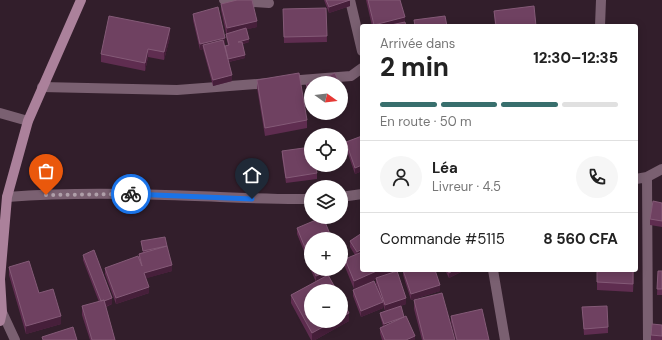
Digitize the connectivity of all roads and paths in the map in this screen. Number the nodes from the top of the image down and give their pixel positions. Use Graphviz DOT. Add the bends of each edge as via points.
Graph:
graph roads {
  1 [pos="81,0"];
  2 [pos="224,0"];
  3 [pos="350,0"];
  4 [pos="601,0"];
  5 [pos="269,3"];
  6 [pos="600,24"];
  7 [pos="360,42"];
  8 [pos="360,69"];
  9 [pos="42,88"];
  10 [pos="0,113"];
  11 [pos="28,121"];
  12 [pos="662,169"];
  13 [pos="647,177"];
  14 [pos="638,179"];
  15 [pos="360,194"];
  16 [pos="348,196"];
  17 [pos="7,197"];
  18 [pos="304,199"];
  19 [pos="493,272"];
  20 [pos="1,316"];
  21 [pos="15,340"];
  22 [pos="505,340"];
  23 [pos="648,340"];
  1 -- 9 [label="street"];
  2 -- 5 [label="street"];
  3 -- 7 [label="street"];
  4 -- 6 [label="street"];
  8 -- 9 [label="street" via="351,76 177,90"];
  9 -- 11 [label="street"];
  10 -- 11 [label="street"];
  11 -- 17 [label="street"];
  12 -- 13 [label="street"];
  13 -- 14 [label="street"];
  13 -- 23 [label="street"];
  15 -- 16 [label="street"];
  17 -- 18 [label="street" via="157,194"];
  17 -- 20 [label="street" via="0,279"];
  19 -- 22 [label="street"];
  20 -- 21 [label="street"];
}
